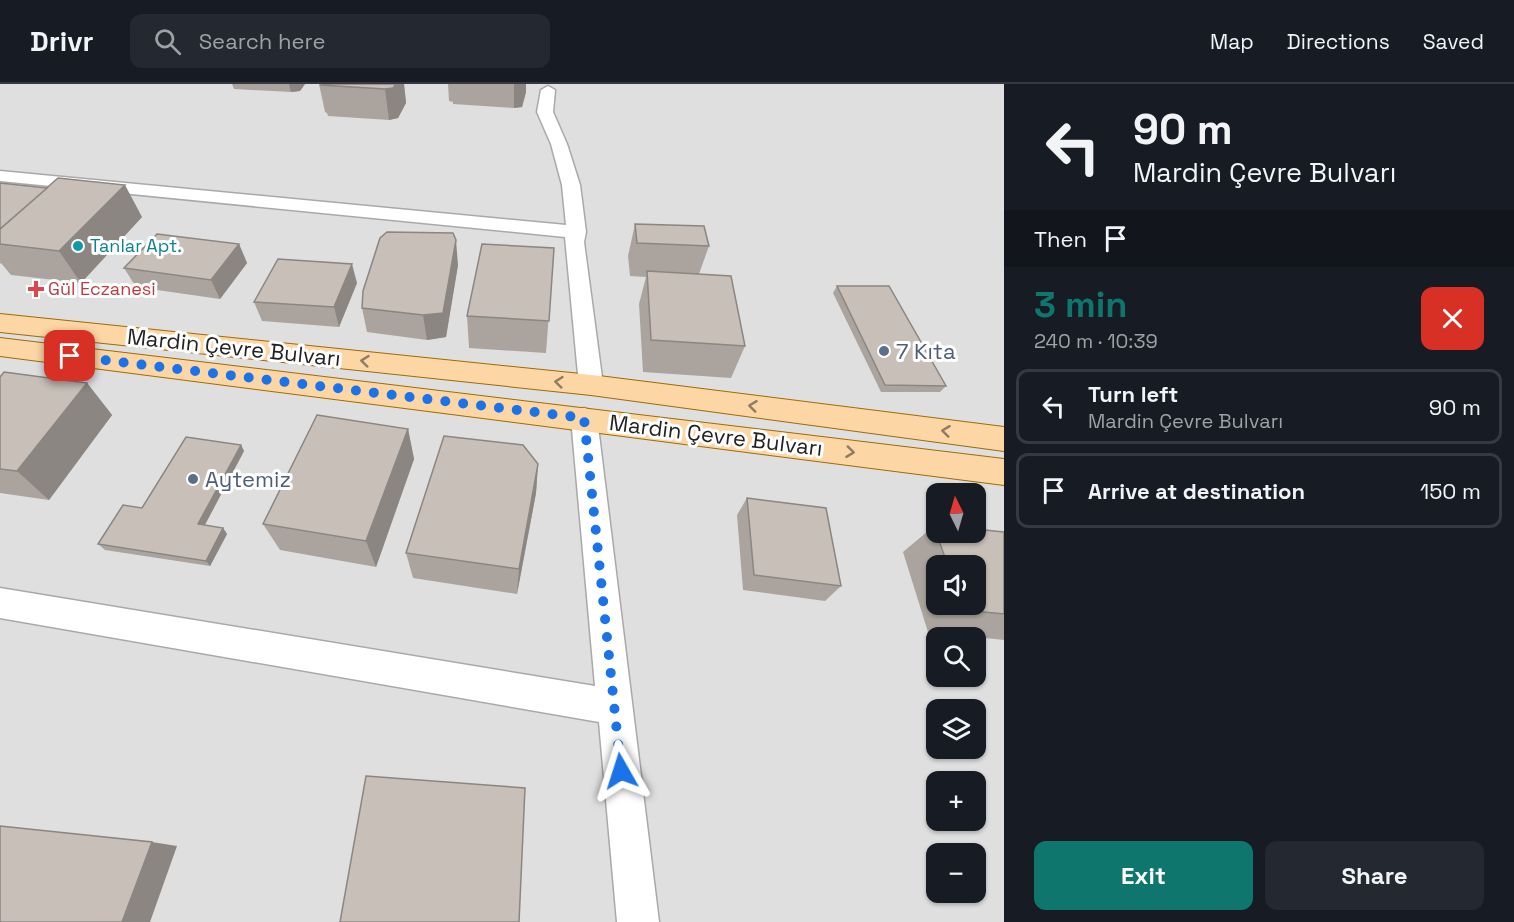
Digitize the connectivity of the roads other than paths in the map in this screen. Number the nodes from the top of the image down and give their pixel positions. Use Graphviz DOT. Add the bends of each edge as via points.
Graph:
graph roads {
  1 [pos="548,90"];
  2 [pos="0,176"];
  3 [pos="576,232"];
  4 [pos="0,323"];
  5 [pos="0,347"];
  6 [pos="591,385"];
  7 [pos="584,418"];
  8 [pos="1004,439"];
  9 [pos="1004,472"];
  10 [pos="0,603"];
  11 [pos="615,707"];
  12 [pos="638,922"];
  1 -- 3 [label="street" via="544,112 571,185"];
  2 -- 3 [label="street"];
  3 -- 6 [label="street"];
  6 -- 4 [label="main road, Mardin Çevre Bulvarı, one-way"];
  5 -- 7 [label="main road, Mardin Çevre Bulvarı"];
  8 -- 6 [label="main road, Mardin Çevre Bulvarı, one-way"];
  7 -- 9 [label="main road, Mardin Çevre Bulvarı, one-way"];
  7 -- 11 [label="street"];
  10 -- 11 [label="street"];
  11 -- 12 [label="street"];
}
